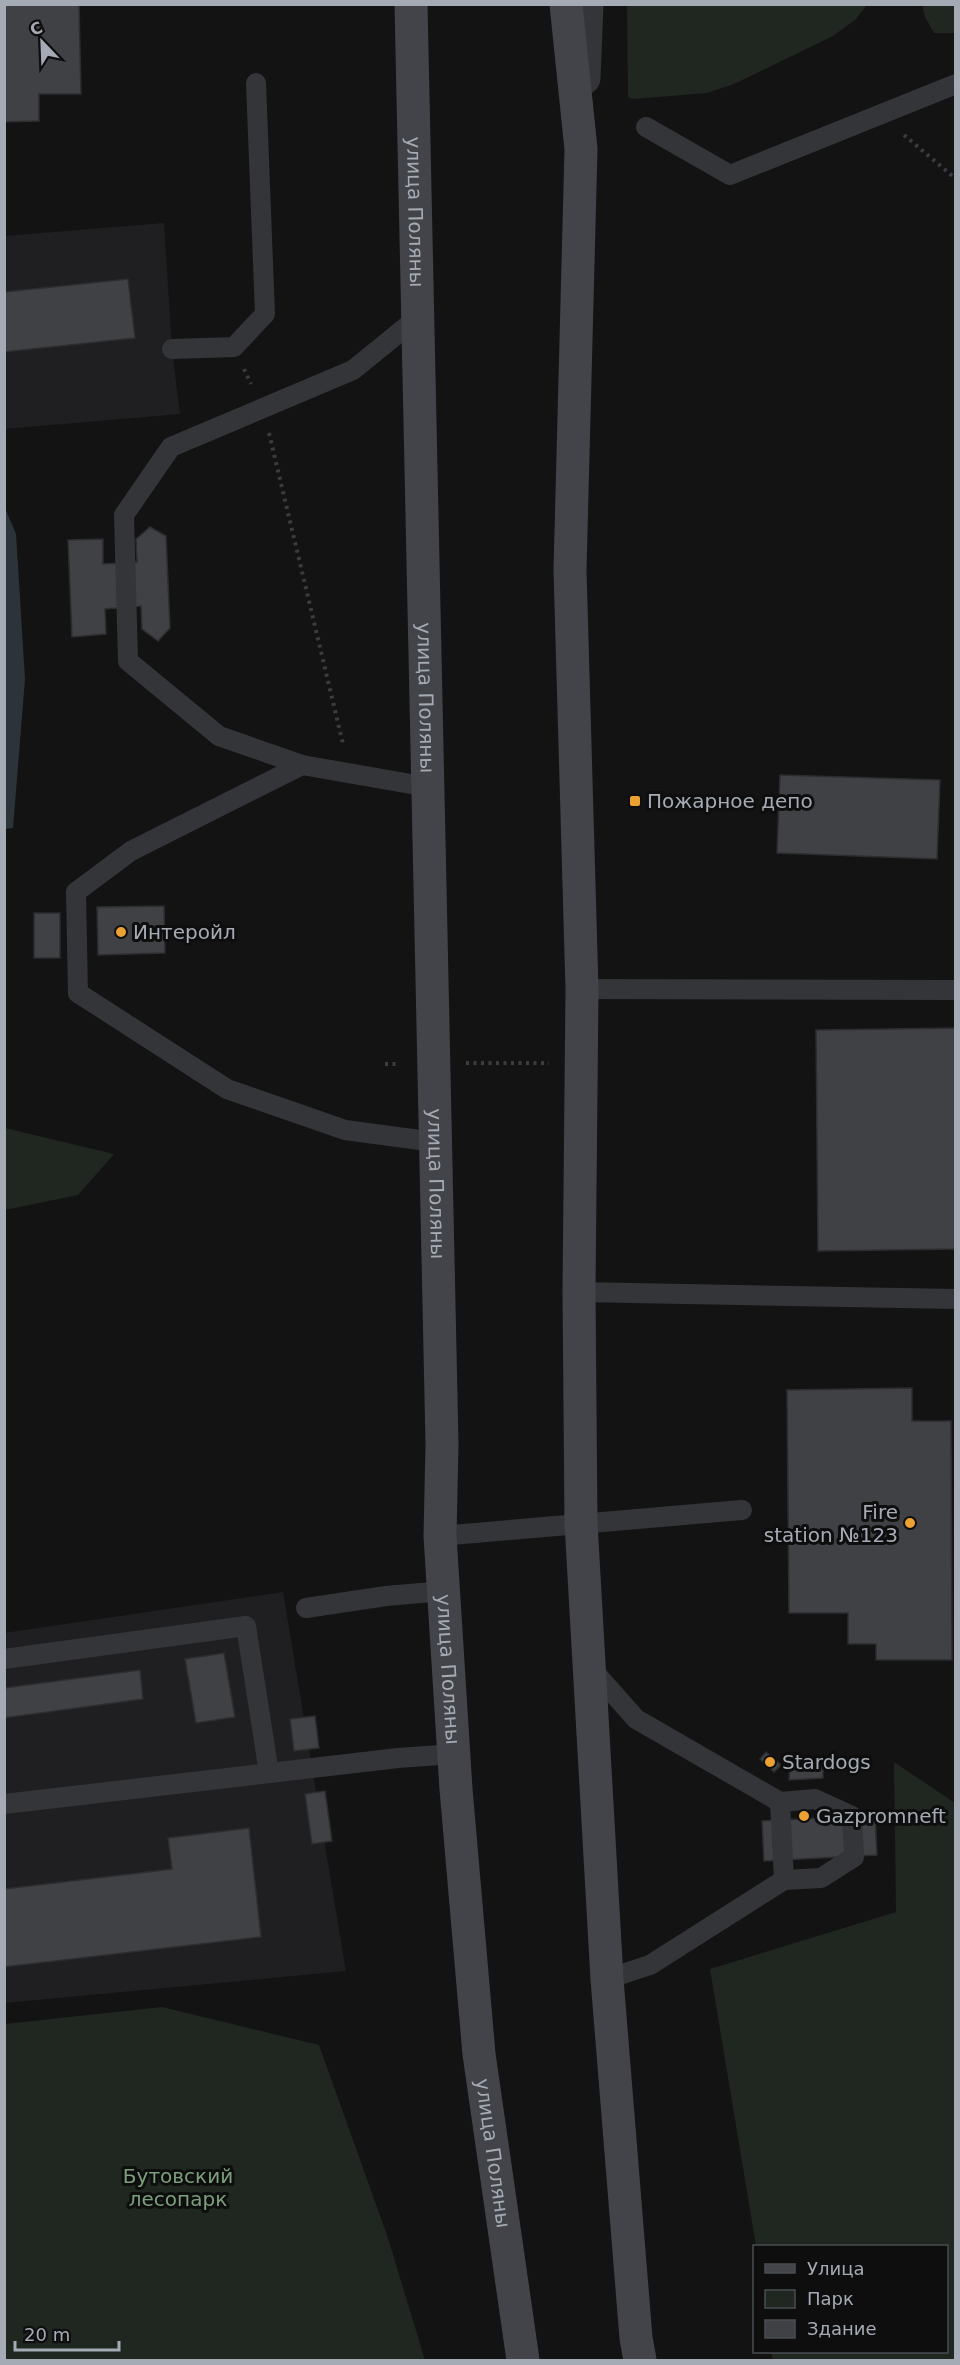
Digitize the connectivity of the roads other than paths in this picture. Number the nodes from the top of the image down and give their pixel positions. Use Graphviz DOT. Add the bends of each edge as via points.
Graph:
graph roads {
  1 [pos="411,4"];
  2 [pos="566,4"];
  3 [pos="587,4"];
  4 [pos="256,83"];
  5 [pos="956,84"];
  6 [pos="646,127"];
  7 [pos="581,148"];
  8 [pos="417,318"];
  9 [pos="172,349"];
  10 [pos="302,765"];
  11 [pos="428,787"];
  12 [pos="582,989"];
  13 [pos="956,990"];
  14 [pos="435,1142"];
  15 [pos="579,1292"];
  16 [pos="956,1299"];
  17 [pos="742,1510"];
  18 [pos="580,1523"];
  19 [pos="440,1536"];
  20 [pos="443,1590"];
  21 [pos="306,1608"];
  22 [pos="4,1659"];
  23 [pos="588,1665"];
  24 [pos="454,1754"];
  25 [pos="269,1773"];
  26 [pos="780,1802"];
  27 [pos="4,1804"];
  28 [pos="784,1880"];
  29 [pos="607,1979"];
  30 [pos="523,2361"];
  31 [pos="640,2361"];
  1 -- 8 [label="main road, улица Поляны"];
  2 -- 7 [label="main road"];
  3 -- 7 [label="street"];
  4 -- 9 [label="lane" via="265,314 234,347"];
  5 -- 6 [label="lane" via="730,176"];
  7 -- 12 [label="main road" via="570,570"];
  8 -- 10 [label="lane" via="353,370 171,447 124,515 128,661 219,736"];
  8 -- 11 [label="main road, улица Поляны"];
  10 -- 11 [label="lane"];
  10 -- 14 [label="lane" via="131,851 76,892 78,993 228,1089 345,1130"];
  11 -- 14 [label="main road, улица Поляны"];
  12 -- 13 [label="lane"];
  12 -- 15 [label="main road"];
  14 -- 19 [label="main road, улица Поляны" via="442,1444"];
  15 -- 16 [label="lane"];
  15 -- 18 [label="main road"];
  17 -- 18 [label="lane"];
  18 -- 19 [label="lane"];
  18 -- 23 [label="main road"];
  19 -- 20 [label="main road, улица Поляны"];
  20 -- 21 [label="lane"];
  20 -- 24 [label="main road, улица Поляны"];
  22 -- 25 [label="lane" via="246,1626"];
  23 -- 26 [label="lane" via="636,1719"];
  23 -- 29 [label="main road"];
  24 -- 25 [label="lane"];
  24 -- 30 [label="main road, улица Поляны" via="479,2054"];
  25 -- 27 [label="lane"];
  26 -- 28 [label="lane"];
  26 -- 28 [label="lane" via="815,1799 852,1816 854,1857 821,1878"];
  28 -- 29 [label="lane" via="650,1965"];
  29 -- 31 [label="main road"];
}
